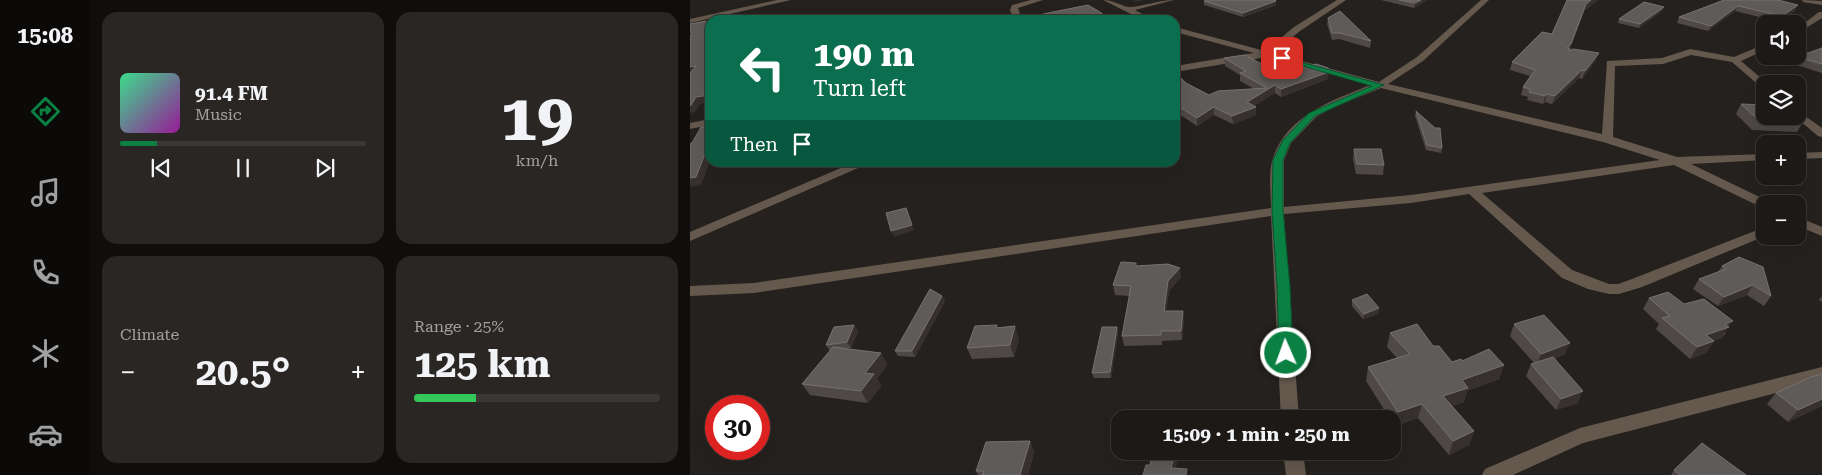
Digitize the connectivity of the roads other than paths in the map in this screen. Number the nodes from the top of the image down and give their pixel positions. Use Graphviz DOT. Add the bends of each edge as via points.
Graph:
graph roads {
  1 [pos="787,0"];
  2 [pos="1039,0"];
  3 [pos="1107,0"];
  4 [pos="1170,0"];
  5 [pos="1342,0"];
  6 [pos="1485,0"];
  7 [pos="1806,0"];
  8 [pos="1158,1"];
  9 [pos="1822,3"];
  10 [pos="1126,10"];
  11 [pos="1822,14"];
  12 [pos="718,15"];
  13 [pos="1016,15"];
  14 [pos="1138,15"];
  15 [pos="705,18"];
  16 [pos="690,21"];
  17 [pos="1806,25"];
  18 [pos="1180,30"];
  19 [pos="1756,51"];
  20 [pos="1267,54"];
  21 [pos="1736,60"];
  22 [pos="1180,67"];
  23 [pos="1756,78"];
  24 [pos="1380,85"];
  25 [pos="1806,121"];
  26 [pos="705,123"];
  27 [pos="690,126"];
  28 [pos="1822,134"];
  29 [pos="1607,139"];
  30 [pos="1822,155"];
  31 [pos="1806,156"];
  32 [pos="1756,157"];
  33 [pos="1676,161"];
  34 [pos="854,167"];
  35 [pos="1471,190"];
  36 [pos="1756,201"];
  37 [pos="1277,211"];
  38 [pos="1806,225"];
  39 [pos="1822,232"];
  40 [pos="1756,235"];
  41 [pos="690,237"];
  42 [pos="690,291"];
  43 [pos="1822,374"];
  44 [pos="1289,410"];
  45 [pos="1295,460"];
  46 [pos="1296,475"];
  47 [pos="1492,475"];
  1 -- 12 [label="street"];
  2 -- 13 [label="street" via="1015,7"];
  3 -- 10 [label="street"];
  4 -- 8 [label="street"];
  5 -- 20 [label="street" via="1297,29"];
  6 -- 24 [label="street" via="1420,59"];
  7 -- 9 [label="street"];
  8 -- 10 [label="street"];
  10 -- 14 [label="street"];
  11 -- 17 [label="street"];
  15 -- 16 [label="street"];
  18 -- 20 [label="street"];
  19 -- 21 [label="street"];
  20 -- 22 [label="street"];
  20 -- 24 [label="street"];
  21 -- 23 [label="street"];
  21 -- 29 [label="street" via="1690,52 1663,61 1610,63"];
  24 -- 29 [label="street"];
  24 -- 37 [label="street" via="1312,115 1286,142 1278,160"];
  25 -- 28 [label="street"];
  26 -- 27 [label="street"];
  29 -- 33 [label="street"];
  30 -- 31 [label="street"];
  32 -- 33 [label="street"];
  33 -- 35 [label="street"];
  33 -- 36 [label="street"];
  34 -- 41 [label="street"];
  35 -- 37 [label="street"];
  35 -- 40 [label="street" via="1567,274 1609,289 1637,283"];
  37 -- 42 [label="street" via="754,288"];
  37 -- 44 [label="street"];
  38 -- 39 [label="street"];
  43 -- 47 [label="street" via="1580,436"];
  45 -- 46 [label="street"];
}
